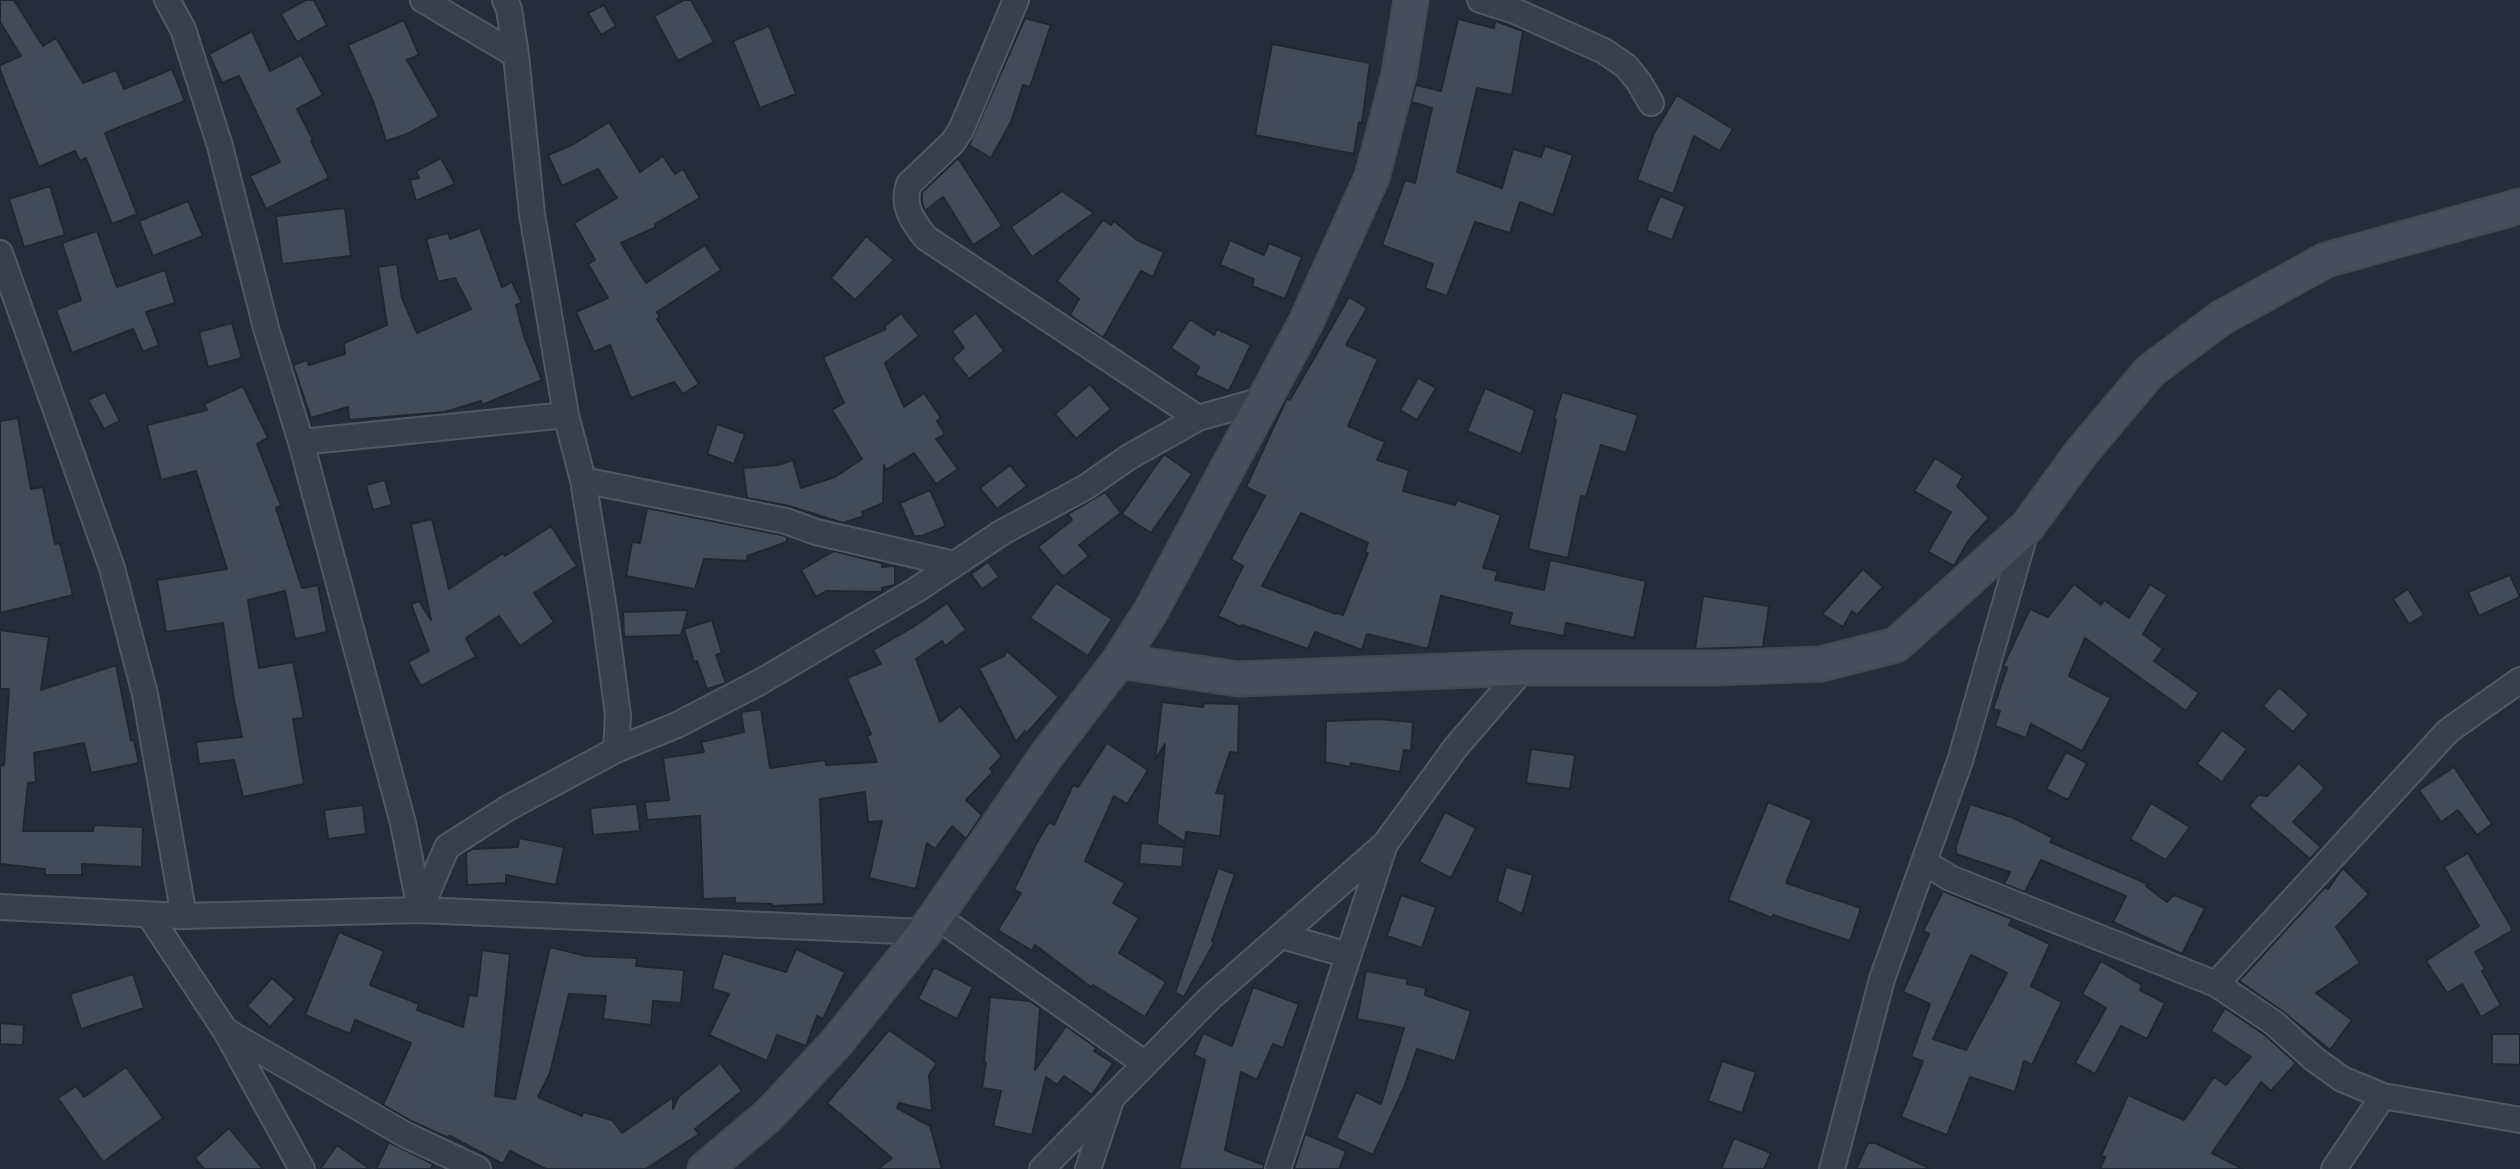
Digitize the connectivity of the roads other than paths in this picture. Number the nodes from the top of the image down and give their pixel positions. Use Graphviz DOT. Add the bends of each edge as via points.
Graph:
graph roads {
  1 [pos="167,0"];
  2 [pos="423,0"];
  3 [pos="505,0"];
  4 [pos="1016,0"];
  5 [pos="1411,0"];
  6 [pos="1480,0"];
  7 [pos="516,55"];
  8 [pos="1651,103"];
  9 [pos="2520,206"];
  10 [pos="0,253"];
  11 [pos="1262,400"];
  12 [pos="566,415"];
  13 [pos="1198,418"];
  14 [pos="301,442"];
  15 [pos="583,480"];
  16 [pos="2026,527"];
  17 [pos="954,564"];
  18 [pos="1119,661"];
  19 [pos="1524,668"];
  20 [pos="2520,680"];
  21 [pos="616,750"];
  22 [pos="1385,844"];
  23 [pos="1924,862"];
  24 [pos="0,907"];
  25 [pos="420,910"];
  26 [pos="149,915"];
  27 [pos="184,916"];
  28 [pos="930,924"];
  29 [pos="1282,936"];
  30 [pos="1348,955"];
  31 [pos="2216,984"];
  32 [pos="225,1030"];
  33 [pos="1144,1063"];
  34 [pos="1113,1096"];
  35 [pos="2383,1096"];
  36 [pos="2520,1121"];
  37 [pos="302,1169"];
  38 [pos="478,1169"];
  39 [pos="705,1169"];
  40 [pos="1042,1169"];
  41 [pos="1088,1169"];
  42 [pos="1278,1169"];
  43 [pos="1832,1169"];
  44 [pos="2334,1169"];
  1 -- 14 [label="street" via="183,29 213,124"];
  2 -- 7 [label="street"];
  3 -- 7 [label="street"];
  4 -- 13 [label="street" via="961,130 909,184 905,194 911,218 926,238"];
  5 -- 11 [label="street" via="1399,74 1372,177 1306,322"];
  6 -- 8 [label="street" via="1516,10 1604,51 1626,66"];
  7 -- 12 [label="street" via="532,214"];
  9 -- 16 [label="street" via="2326,260 2221,318 2150,371"];
  10 -- 27 [label="street" via="112,568 145,694"];
  11 -- 13 [label="street"];
  11 -- 18 [label="street" via="1152,609"];
  12 -- 14 [label="street"];
  12 -- 15 [label="street"];
  13 -- 17 [label="street"];
  14 -- 25 [label="street" via="403,823"];
  15 -- 17 [label="street" via="786,521 816,533"];
  15 -- 21 [label="street" via="616,702"];
  16 -- 19 [label="street" via="1896,645 1821,664"];
  16 -- 23 [label="street" via="1960,761"];
  17 -- 21 [label="street" via="760,682"];
  18 -- 19 [label="street" via="1238,679"];
  18 -- 28 [label="street" via="1046,756"];
  19 -- 22 [label="street" via="1456,747"];
  20 -- 31 [label="street" via="2448,731"];
  21 -- 25 [label="street" via="508,807 447,847"];
  22 -- 29 [label="street"];
  22 -- 30 [label="street"];
  23 -- 31 [label="street" via="1950,878"];
  23 -- 43 [label="street" via="1882,979"];
  24 -- 26 [label="street"];
  25 -- 27 [label="street"];
  25 -- 28 [label="street"];
  26 -- 27 [label="street"];
  26 -- 32 [label="street"];
  28 -- 33 [label="street"];
  28 -- 39 [label="street" via="837,1042 769,1115"];
  29 -- 30 [label="street"];
  29 -- 33 [label="street"];
  30 -- 42 [label="street"];
  31 -- 35 [label="street" via="2274,1023 2342,1079"];
  32 -- 37 [label="street"];
  32 -- 38 [label="street" via="404,1134"];
  33 -- 34 [label="street"];
  34 -- 40 [label="street"];
  34 -- 41 [label="street"];
  35 -- 36 [label="street"];
  35 -- 44 [label="street"];
}
